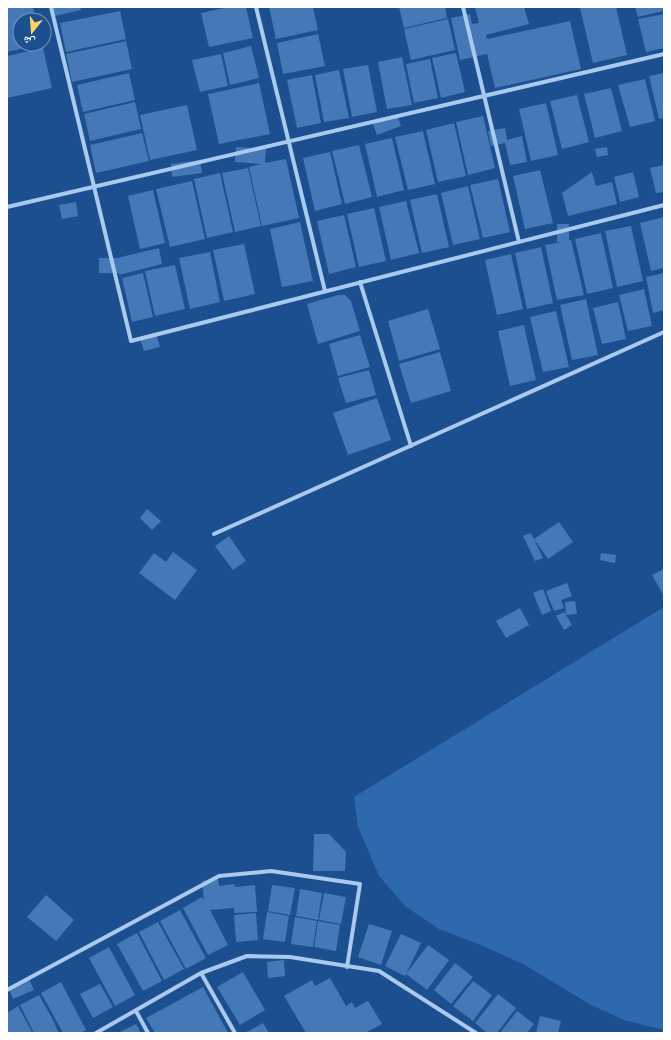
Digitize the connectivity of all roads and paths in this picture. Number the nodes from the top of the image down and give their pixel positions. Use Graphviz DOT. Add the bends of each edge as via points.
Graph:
graph roads {
  1 [pos="51,7"];
  2 [pos="256,7"];
  3 [pos="463,7"];
  4 [pos="664,54"];
  5 [pos="484,96"];
  6 [pos="289,142"];
  7 [pos="94,187"];
  8 [pos="664,204"];
  9 [pos="7,207"];
  10 [pos="519,242"];
  11 [pos="360,282"];
  12 [pos="325,291"];
  13 [pos="664,332"];
  14 [pos="411,446"];
  15 [pos="214,534"];
  16 [pos="347,967"];
  17 [pos="201,973"];
  18 [pos="7,990"];
  19 [pos="136,1011"];
  20 [pos="96,1033"];
  21 [pos="148,1033"];
  22 [pos="235,1033"];
  23 [pos="476,1033"];
  1 -- 7 [label="street"];
  2 -- 6 [label="street"];
  3 -- 5 [label="street"];
  4 -- 5 [label="street"];
  5 -- 6 [label="street"];
  5 -- 10 [label="street"];
  6 -- 7 [label="street"];
  6 -- 12 [label="street"];
  7 -- 9 [label="street"];
  7 -- 12 [label="street" via="131,341"];
  8 -- 10 [label="street"];
  10 -- 11 [label="street"];
  11 -- 12 [label="street"];
  11 -- 14 [label="street"];
  13 -- 14 [label="street"];
  14 -- 15 [label="street"];
  16 -- 17 [label="street" via="290,957 247,956"];
  16 -- 18 [label="street" via="360,884 271,872 219,876"];
  16 -- 23 [label="street" via="379,972"];
  17 -- 19 [label="street"];
  17 -- 22 [label="street"];
  19 -- 20 [label="street"];
  19 -- 21 [label="street"];
}
